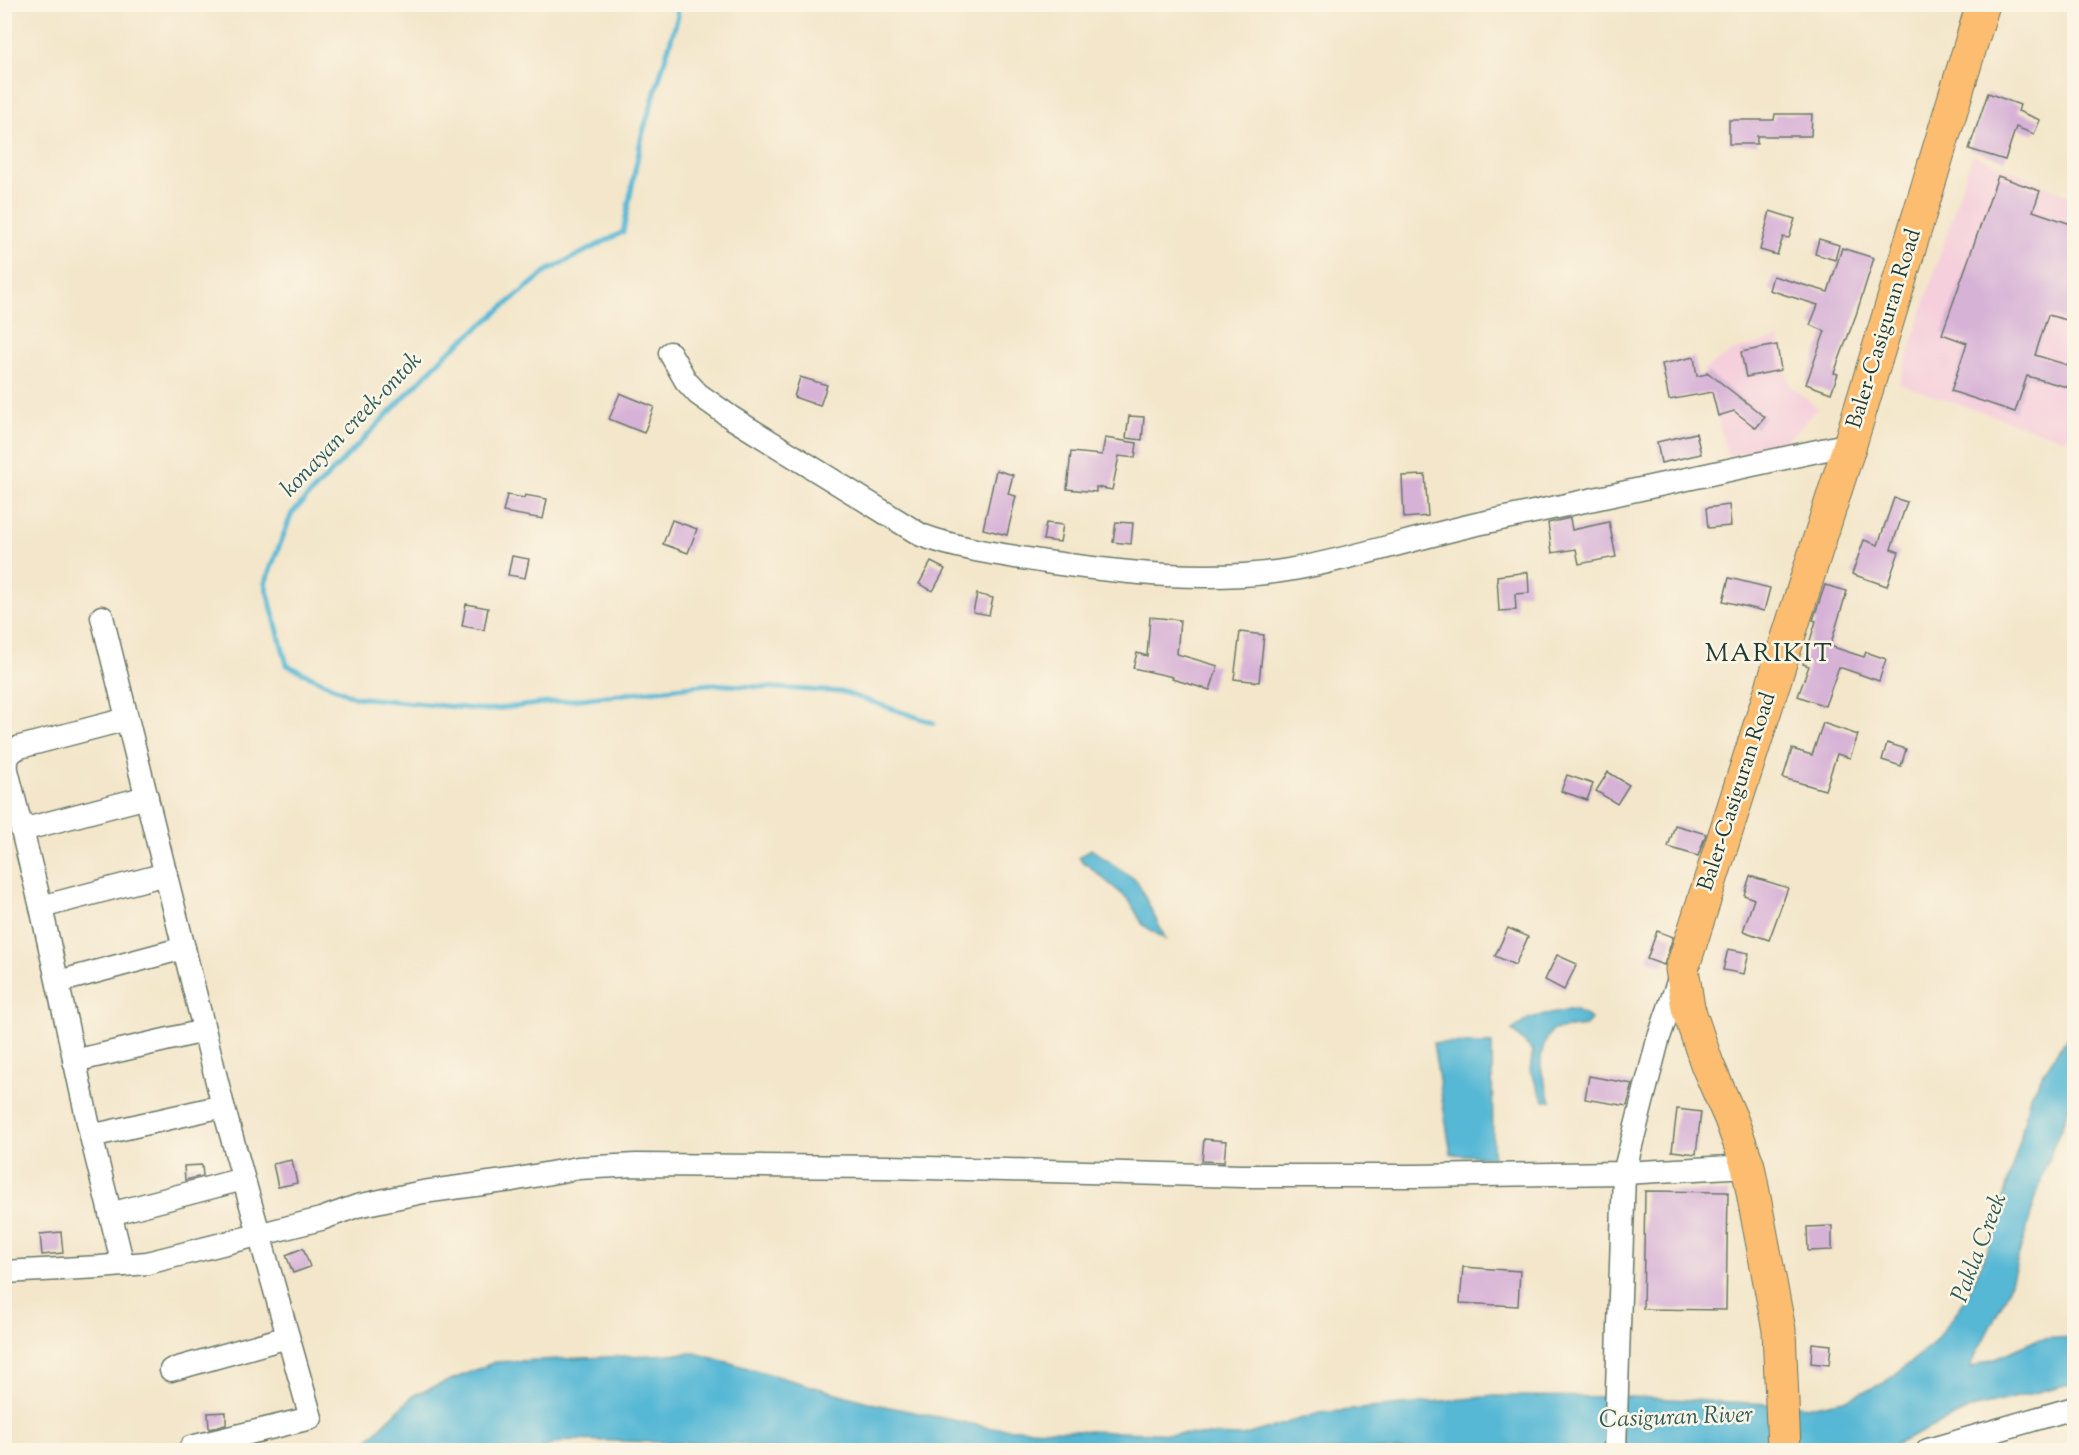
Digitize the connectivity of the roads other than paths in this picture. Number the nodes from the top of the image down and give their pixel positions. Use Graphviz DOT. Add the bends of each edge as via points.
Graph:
graph roads {
  1 [pos="1983,4"];
  2 [pos="670,353"];
  3 [pos="1850,444"];
  4 [pos="102,617"];
  5 [pos="127,719"];
  6 [pos="147,797"];
  7 [pos="22,830"];
  8 [pos="166,874"];
  9 [pos="41,907"];
  10 [pos="184,948"];
  11 [pos="1682,969"];
  12 [pos="58,982"];
  13 [pos="204,1031"];
  14 [pos="74,1062"];
  15 [pos="223,1106"];
  16 [pos="90,1136"];
  17 [pos="1748,1166"];
  18 [pos="1624,1173"];
  19 [pos="243,1179"];
  20 [pos="110,1214"];
  21 [pos="258,1235"];
  22 [pos="123,1265"];
  23 [pos="4,1272"];
  24 [pos="288,1337"];
  25 [pos="171,1370"];
  26 [pos="2074,1408"];
  27 [pos="191,1447"];
  28 [pos="1615,1450"];
  29 [pos="1784,1450"];
  30 [pos="1928,1450"];
  1 -- 3 [label="main road, Baler-Casiguran Road"];
  2 -- 3 [label="street" via="698,394 921,535 986,553 1159,575 1241,576 1317,564 1434,533"];
  3 -- 11 [label="main road, Baler-Casiguran Road"];
  4 -- 5 [label="street"];
  5 -- 6 [label="street"];
  5 -- 7 [label="street" via="20,747 8,755 7,770"];
  6 -- 7 [label="street"];
  6 -- 8 [label="street"];
  7 -- 9 [label="street"];
  8 -- 9 [label="street"];
  8 -- 10 [label="street"];
  9 -- 12 [label="street"];
  10 -- 12 [label="street"];
  10 -- 13 [label="street"];
  11 -- 17 [label="main road, Baler-Casiguran Road" via="1688,1008"];
  11 -- 18 [label="street" via="1658,1040"];
  12 -- 14 [label="street"];
  13 -- 14 [label="street"];
  13 -- 15 [label="street"];
  14 -- 16 [label="street"];
  15 -- 16 [label="street"];
  15 -- 19 [label="street"];
  16 -- 20 [label="street"];
  17 -- 18 [label="street"];
  17 -- 29 [label="main road, Baler-Casiguran Road" via="1779,1330"];
  18 -- 21 [label="street" via="1242,1176 636,1165 578,1168 423,1192 357,1206"];
  18 -- 28 [label="street"];
  19 -- 20 [label="street"];
  19 -- 21 [label="street"];
  20 -- 22 [label="street"];
  21 -- 22 [label="street" via="147,1263"];
  21 -- 24 [label="street"];
  22 -- 23 [label="street"];
  24 -- 25 [label="street"];
  24 -- 27 [label="street" via="311,1418"];
  26 -- 30 [label="street"];
}
